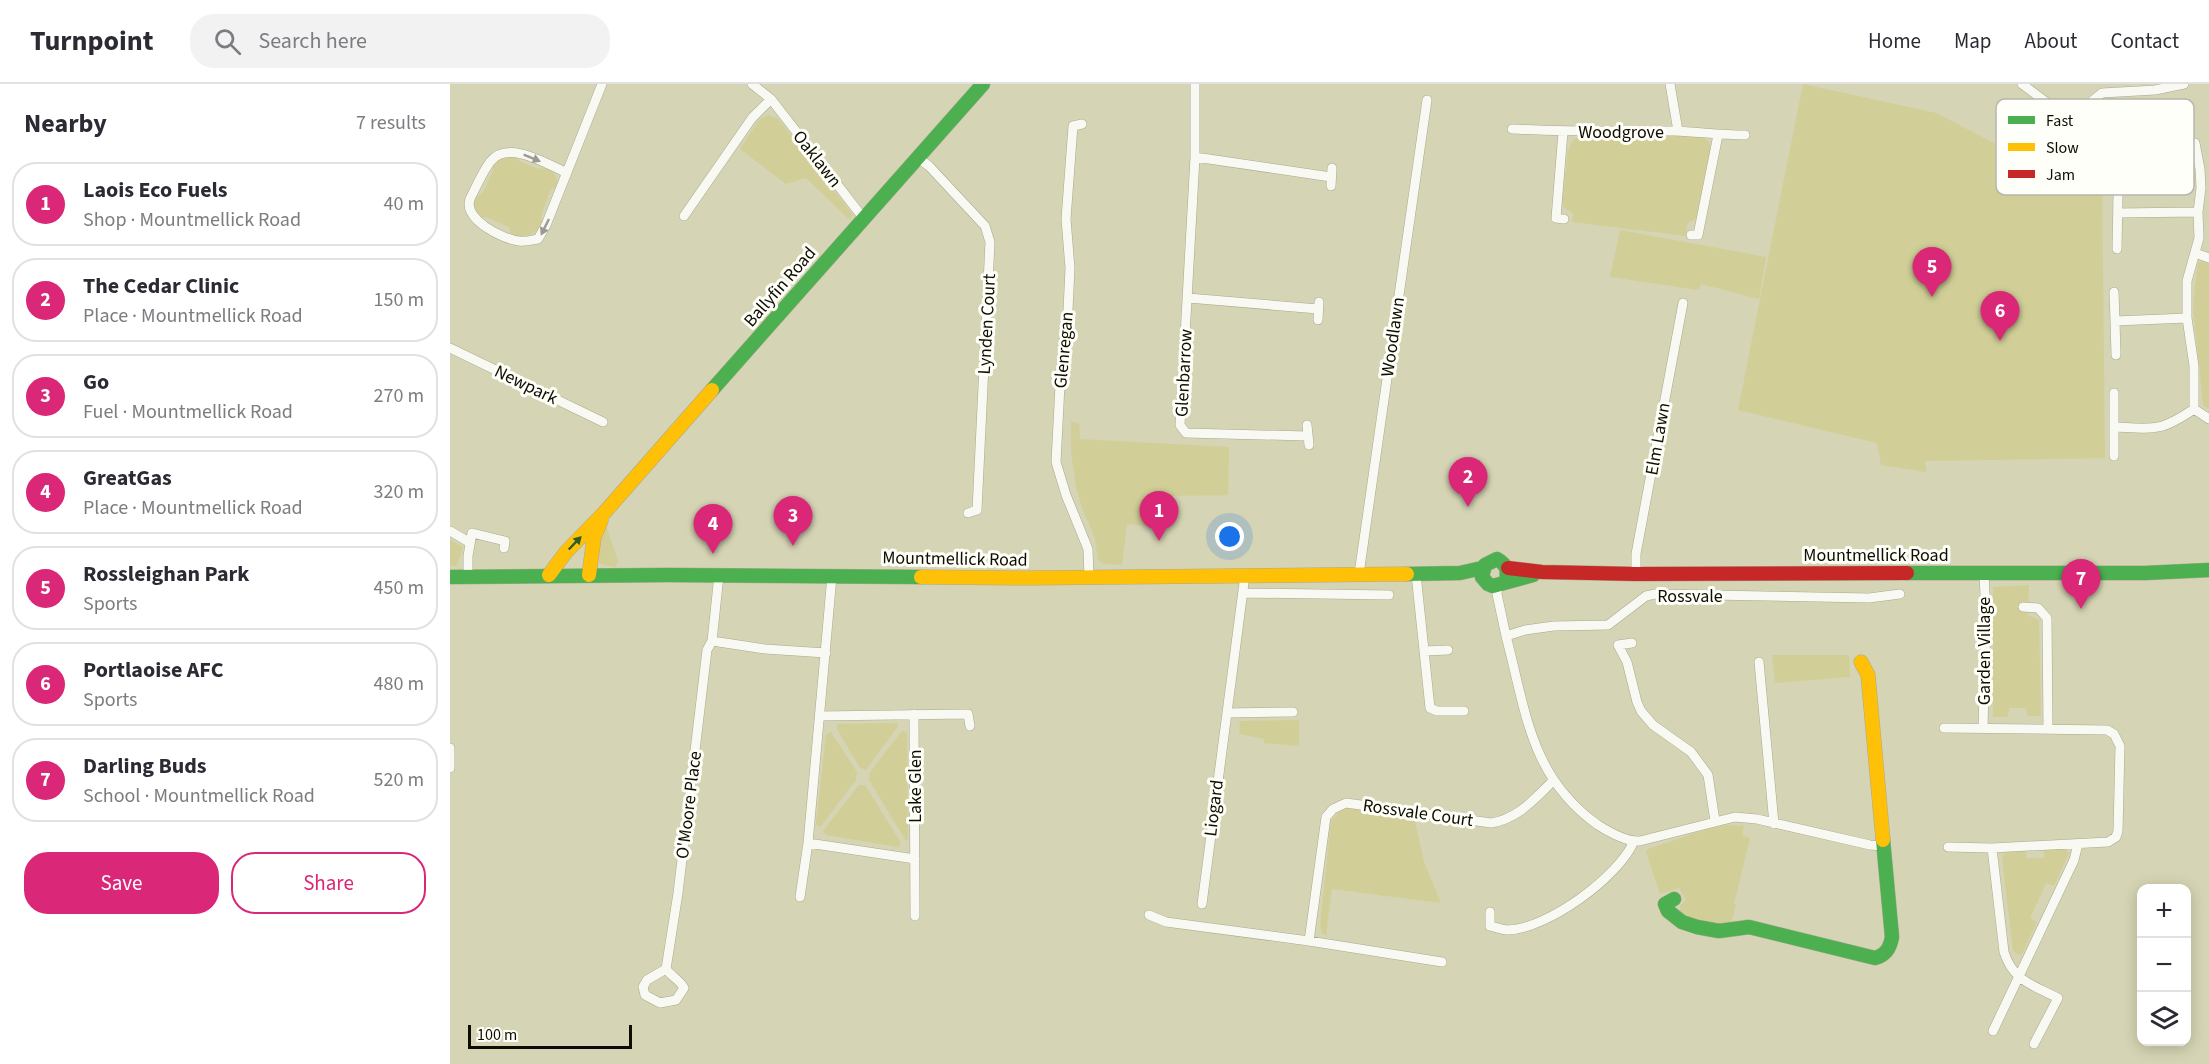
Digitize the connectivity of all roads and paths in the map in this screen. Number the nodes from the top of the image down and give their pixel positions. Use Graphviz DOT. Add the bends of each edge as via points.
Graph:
graph roads {
  1 [pos="602,84"];
  2 [pos="752,84"];
  3 [pos="983,84"];
  4 [pos="1195,84"];
  5 [pos="1670,84"];
  6 [pos="2022,84"];
  7 [pos="2184,84"];
  8 [pos="771,99"];
  9 [pos="2042,99"];
  10 [pos="2095,99"];
  11 [pos="1427,100"];
  12 [pos="1082,124"];
  13 [pos="1512,129"];
  14 [pos="1678,131"];
  15 [pos="1563,132"];
  16 [pos="1718,135"];
  17 [pos="1745,135"];
  18 [pos="2195,143"];
  19 [pos="1195,157"];
  20 [pos="918,158"];
  21 [pos="2205,168"];
  22 [pos="567,173"];
  23 [pos="1331,177"];
  24 [pos="2118,195"];
  25 [pos="2198,212"];
  26 [pos="2118,213"];
  27 [pos="684,217"];
  28 [pos="864,219"];
  29 [pos="1564,219"];
  30 [pos="1691,235"];
  31 [pos="2117,249"];
  32 [pos="2195,253"];
  33 [pos="2209,258"];
  34 [pos="2114,292"];
  35 [pos="1188,298"];
  36 [pos="1683,303"];
  37 [pos="2187,318"];
  38 [pos="1318,320"];
  39 [pos="2115,321"];
  40 [pos="450,348"];
  41 [pos="2116,355"];
  42 [pos="2114,393"];
  43 [pos="2194,409"];
  44 [pos="2209,419"];
  45 [pos="603,422"];
  46 [pos="1307,425"];
  47 [pos="2115,427"];
  48 [pos="2114,456"];
  49 [pos="604,513"];
  50 [pos="968,513"];
  51 [pos="450,531"];
  52 [pos="469,543"];
  53 [pos="504,548"];
  54 [pos="2209,570"];
  55 [pos="1359,574"];
  56 [pos="1416,574"];
  57 [pos="1483,574"];
  58 [pos="1636,574"];
  59 [pos="1984,574"];
  60 [pos="549,575"];
  61 [pos="589,575"];
  62 [pos="718,575"];
  63 [pos="1245,575"];
  64 [pos="832,576"];
  65 [pos="450,577"];
  66 [pos="468,577"];
  67 [pos="1089,577"];
  68 [pos="1504,578"];
  69 [pos="1243,593"];
  70 [pos="1900,594"];
  71 [pos="1389,595"];
  72 [pos="2023,607"];
  73 [pos="1506,636"];
  74 [pos="712,641"];
  75 [pos="1632,643"];
  76 [pos="1448,650"];
  77 [pos="1424,651"];
  78 [pos="826,653"];
  79 [pos="1759,662"];
  80 [pos="1861,662"];
  81 [pos="1464,711"];
  82 [pos="1293,712"];
  83 [pos="1227,713"];
  84 [pos="914,714"];
  85 [pos="820,716"];
  86 [pos="970,726"];
  87 [pos="1944,728"];
  88 [pos="1983,728"];
  89 [pos="2048,729"];
  90 [pos="450,748"];
  91 [pos="450,768"];
  92 [pos="1553,781"];
  93 [pos="1715,821"];
  94 [pos="1774,824"];
  95 [pos="1634,841"];
  96 [pos="808,843"];
  97 [pos="2078,844"];
  98 [pos="1883,846"];
  99 [pos="1948,847"];
  100 [pos="1992,848"];
  101 [pos="915,859"];
  102 [pos="800,897"];
  103 [pos="1674,898"];
  104 [pos="1202,904"];
  105 [pos="1490,912"];
  106 [pos="1149,915"];
  107 [pos="915,916"];
  108 [pos="1309,940"];
  109 [pos="1442,962"];
  110 [pos="666,969"];
  111 [pos="2019,977"];
  112 [pos="1993,1031"];
  113 [pos="2034,1044"];
  1 -- 22 [label="street"];
  2 -- 8 [label="street, Oaklawn"];
  3 -- 20 [label="main road, Ballyfin Road"];
  4 -- 19 [label="street, Glenbarrow"];
  5 -- 14 [label="street, Woodgrove"];
  6 -- 9 [label="street"];
  7 -- 10 [label="street" via="2102,93"];
  8 -- 27 [label="street" via="752,118"];
  8 -- 28 [label="street, Oaklawn"];
  11 -- 55 [label="street, Woodlawn"];
  12 -- 67 [label="street, Glenregan" via="1073,126 1072,138 1066,219 1069,289 1056,462 1088,549"];
  13 -- 15 [label="street, Woodgrove"];
  14 -- 15 [label="street, Woodgrove"];
  14 -- 16 [label="street, Woodgrove"];
  15 -- 29 [label="street, Woodgrove" via="1556,218"];
  16 -- 17 [label="street, Woodgrove"];
  16 -- 30 [label="street" via="1698,235"];
  18 -- 21 [label="street"];
  19 -- 23 [label="street"];
  19 -- 35 [label="street, Glenbarrow"];
  20 -- 28 [label="main road, Ballyfin Road"];
  20 -- 50 [label="street, Lynden Court" via="985,226 990,242 977,510"];
  21 -- 25 [label="street"];
  22 -- 22 [label="street, one-way" via="538,239 513,240 477,222 469,211 470,199 490,161 498,155 516,152"];
  24 -- 26 [label="street"];
  25 -- 26 [label="street"];
  25 -- 32 [label="street"];
  26 -- 31 [label="street"];
  28 -- 49 [label="main road, Ballyfin Road"];
  32 -- 33 [label="street"];
  32 -- 37 [label="street" via="2187,281"];
  34 -- 39 [label="street"];
  35 -- 38 [label="street" via="1319,305"];
  35 -- 46 [label="street, Glenbarrow" via="1180,425 1186,433 1308,441"];
  36 -- 58 [label="street, Elm Lawn" via="1636,554"];
  37 -- 39 [label="street"];
  37 -- 43 [label="street" via="2194,366"];
  39 -- 41 [label="street"];
  40 -- 45 [label="street, Newpark"];
  42 -- 47 [label="street"];
  43 -- 44 [label="street"];
  43 -- 47 [label="street" via="2157,429"];
  47 -- 48 [label="street"];
  60 -- 49 [label="main road, Ballyfin Road, one-way"];
  49 -- 61 [label="main road, Ballyfin Road" via="594,537"];
  51 -- 52 [label="street"];
  52 -- 53 [label="street" via="472,533 505,541"];
  52 -- 66 [label="street"];
  54 -- 59 [label="main road, Mountmellick Road"];
  55 -- 56 [label="main road, Mountmellick Road"];
  55 -- 63 [label="main road, Mountmellick Road"];
  56 -- 57 [label="main road, Mountmellick Road"];
  56 -- 77 [label="street"];
  57 -- 68 [label="main road" via="1488,584"];
  57 -- 68 [label="main road, Mountmellick Road" via="1488,561 1497,559"];
  58 -- 59 [label="main road, Mountmellick Road"];
  58 -- 68 [label="main road, Mountmellick Road" via="1542,572"];
  59 -- 88 [label="street, Garden Village"];
  60 -- 61 [label="main road, Mountmellick Road"];
  60 -- 66 [label="main road, Mountmellick Road"];
  61 -- 62 [label="main road, Mountmellick Road"];
  62 -- 64 [label="main road, Mountmellick Road"];
  62 -- 74 [label="street, O'Moore Place"];
  63 -- 67 [label="main road, Mountmellick Road"];
  63 -- 69 [label="street, Liogard"];
  64 -- 67 [label="main road, Mountmellick Road"];
  64 -- 78 [label="street"];
  65 -- 66 [label="main road, Mountmellick Road"];
  68 -- 73 [label="street" via="1497,594"];
  69 -- 71 [label="street"];
  69 -- 83 [label="street, Liogard"];
  70 -- 73 [label="street, Rossvale" via="1869,598 1655,594 1646,596 1608,625 1554,626"];
  72 -- 89 [label="street" via="2038,608 2047,618"];
  73 -- 92 [label="street" via="1535,747"];
  74 -- 78 [label="street"];
  74 -- 110 [label="street, O'Moore Place" via="706,650"];
  75 -- 93 [label="street" via="1618,645 1641,711 1653,725 1691,752 1708,775"];
  76 -- 77 [label="street"];
  77 -- 81 [label="street" via="1430,708"];
  78 -- 85 [label="street"];
  79 -- 94 [label="street"];
  80 -- 98 [label="main road" via="1868,675"];
  82 -- 83 [label="street"];
  83 -- 104 [label="street, Liogard"];
  84 -- 85 [label="street"];
  84 -- 86 [label="street" via="968,714"];
  84 -- 101 [label="street, Lake Glen"];
  85 -- 96 [label="street"];
  87 -- 88 [label="street, Garden Village"];
  88 -- 89 [label="street, Garden Village"];
  89 -- 97 [label="street, Garden Village" via="2107,730 2120,746 2116,837 2108,842"];
  90 -- 91 [label="street"];
  92 -- 95 [label="street" via="1578,810 1611,833"];
  92 -- 108 [label="street, Rossvale Court" via="1518,812 1504,821 1491,823 1346,803 1333,808 1326,817"];
  93 -- 94 [label="street" via="1735,817"];
  93 -- 95 [label="street"];
  94 -- 98 [label="street"];
  95 -- 105 [label="street" via="1624,861 1575,903 1530,925 1508,930 1490,926"];
  96 -- 101 [label="street"];
  96 -- 102 [label="street"];
  97 -- 100 [label="street, Garden Village"];
  97 -- 111 [label="street"];
  98 -- 103 [label="main road" via="1892,937 1891,947 1881,957 1749,927 1719,931 1697,927 1668,911 1665,904"];
  99 -- 100 [label="street, Garden Village"];
  100 -- 111 [label="street" via="2004,952 2008,966"];
  101 -- 107 [label="street, Lake Glen"];
  106 -- 108 [label="street" via="1166,922"];
  108 -- 109 [label="street"];
  110 -- 110 [label="street" via="646,980 643,987 645,995 660,1003 676,1000 684,988"];
  111 -- 112 [label="street"];
  111 -- 113 [label="street" via="2058,998"];
}
